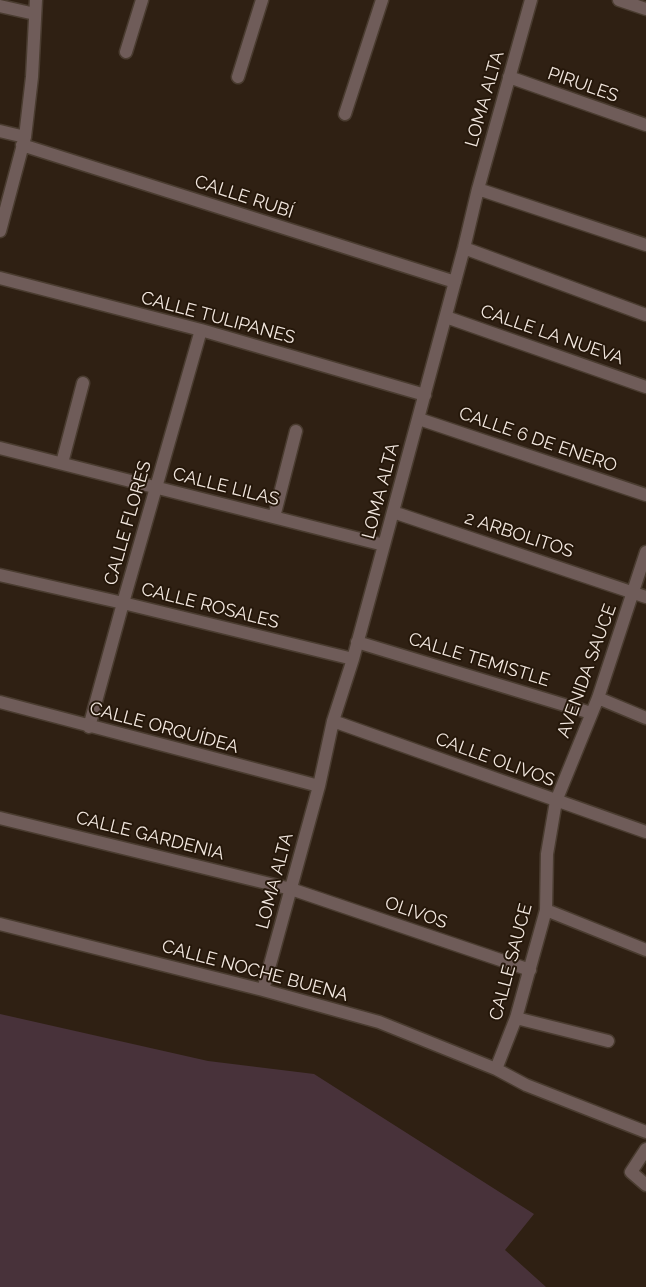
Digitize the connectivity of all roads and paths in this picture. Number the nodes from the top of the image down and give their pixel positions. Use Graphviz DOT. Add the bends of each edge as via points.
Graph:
graph roads {
  1 [pos="36,0"];
  2 [pos="142,0"];
  3 [pos="262,0"];
  4 [pos="382,0"];
  5 [pos="531,0"];
  6 [pos="619,0"];
  7 [pos="0,6"];
  8 [pos="646,9"];
  9 [pos="35,14"];
  10 [pos="126,52"];
  11 [pos="238,77"];
  12 [pos="509,77"];
  13 [pos="345,114"];
  14 [pos="646,125"];
  15 [pos="0,131"];
  16 [pos="24,141"];
  17 [pos="478,189"];
  18 [pos="0,231"];
  19 [pos="646,245"];
  20 [pos="464,248"];
  21 [pos="0,278"];
  22 [pos="455,282"];
  23 [pos="646,315"];
  24 [pos="446,317"];
  25 [pos="201,330"];
  26 [pos="83,383"];
  27 [pos="646,387"];
  28 [pos="425,395"];
  29 [pos="419,419"];
  30 [pos="296,431"];
  31 [pos="0,448"];
  32 [pos="62,463"];
  33 [pos="157,487"];
  34 [pos="646,495"];
  35 [pos="393,512"];
  36 [pos="274,517"];
  37 [pos="384,545"];
  38 [pos="646,552"];
  39 [pos="0,575"];
  40 [pos="634,592"];
  41 [pos="646,597"];
  42 [pos="123,603"];
  43 [pos="357,642"];
  44 [pos="353,659"];
  45 [pos="598,698"];
  46 [pos="0,702"];
  47 [pos="591,713"];
  48 [pos="646,718"];
  49 [pos="333,721"];
  50 [pos="89,726"];
  51 [pos="319,786"];
  52 [pos="556,801"];
  53 [pos="0,818"];
  54 [pos="646,832"];
  55 [pos="291,889"];
  56 [pos="546,910"];
  57 [pos="0,924"];
  58 [pos="646,950"];
  59 [pos="530,970"];
  60 [pos="263,990"];
  61 [pos="516,1018"];
  62 [pos="608,1041"];
  63 [pos="496,1069"];
  64 [pos="646,1132"];
  65 [pos="646,1149"];
  66 [pos="646,1185"];
  1 -- 9 [label="street"];
  2 -- 10 [label="street"];
  3 -- 11 [label="street"];
  4 -- 13 [label="street"];
  5 -- 12 [label="street, LOMA ALTA"];
  6 -- 8 [label="street"];
  7 -- 9 [label="street"];
  9 -- 16 [label="street"];
  12 -- 14 [label="street, PIRULES"];
  12 -- 17 [label="street, LOMA ALTA"];
  15 -- 16 [label="street, CALLE RUBÍ"];
  16 -- 18 [label="street"];
  16 -- 22 [label="street, CALLE RUBÍ"];
  17 -- 19 [label="street"];
  17 -- 20 [label="street, LOMA ALTA"];
  20 -- 22 [label="street, LOMA ALTA"];
  20 -- 23 [label="street"];
  21 -- 25 [label="street, CALLE TULIPANES"];
  22 -- 24 [label="street, LOMA ALTA"];
  24 -- 27 [label="street, CALLE LA NUEVA"];
  24 -- 28 [label="street, LOMA ALTA"];
  25 -- 28 [label="street, CALLE TULIPANES"];
  25 -- 33 [label="street, CALLE FLORES"];
  26 -- 32 [label="street"];
  28 -- 29 [label="street, LOMA ALTA"];
  29 -- 34 [label="street, CALLE 6 DE ENERO"];
  29 -- 35 [label="street, LOMA ALTA"];
  30 -- 36 [label="street"];
  31 -- 32 [label="street, CALLE LILAS"];
  32 -- 33 [label="street, CALLE LILAS"];
  33 -- 36 [label="street, CALLE LILAS"];
  33 -- 42 [label="street, CALLE FLORES"];
  35 -- 37 [label="street, LOMA ALTA"];
  35 -- 40 [label="street, 2 ARBOLITOS"];
  36 -- 37 [label="street, CALLE LILAS"];
  37 -- 43 [label="street, LOMA ALTA"];
  38 -- 40 [label="street, AVENIDA SAUCE"];
  39 -- 42 [label="street, CALLE ROSALES"];
  40 -- 41 [label="street, 2 ARBOLITOS"];
  40 -- 45 [label="street, AVENIDA SAUCE"];
  42 -- 44 [label="street, CALLE ROSALES"];
  42 -- 50 [label="street, CALLE FLORES"];
  43 -- 44 [label="street, LOMA ALTA"];
  43 -- 47 [label="street, CALLE TEMISTLE"];
  44 -- 49 [label="street, LOMA ALTA"];
  45 -- 47 [label="street, AVENIDA SAUCE"];
  45 -- 48 [label="street"];
  46 -- 50 [label="street, CALLE ORQUÍDEA"];
  47 -- 52 [label="street, AVENIDA SAUCE"];
  49 -- 51 [label="street, LOMA ALTA"];
  49 -- 52 [label="street, CALLE OLIVOS"];
  50 -- 51 [label="street, CALLE ORQUÍDEA"];
  51 -- 55 [label="street, LOMA ALTA"];
  52 -- 54 [label="street, CALLE OLIVOS"];
  52 -- 56 [label="street, CALLE SAUCE" via="547,854"];
  53 -- 55 [label="street, CALLE GARDENIA"];
  55 -- 59 [label="street, OLIVOS"];
  55 -- 60 [label="street, LOMA ALTA"];
  56 -- 58 [label="street"];
  56 -- 59 [label="street, CALLE SAUCE"];
  57 -- 60 [label="street, CALLE NOCHE BUENA"];
  59 -- 61 [label="street, CALLE SAUCE"];
  60 -- 63 [label="street, CALLE NOCHE BUENA" via="379,1022"];
  61 -- 62 [label="street"];
  61 -- 63 [label="street, CALLE SAUCE"];
  63 -- 64 [label="street, CALLE NOCHE BUENA" via="526,1085"];
  65 -- 66 [label="street" via="632,1172"];
}
